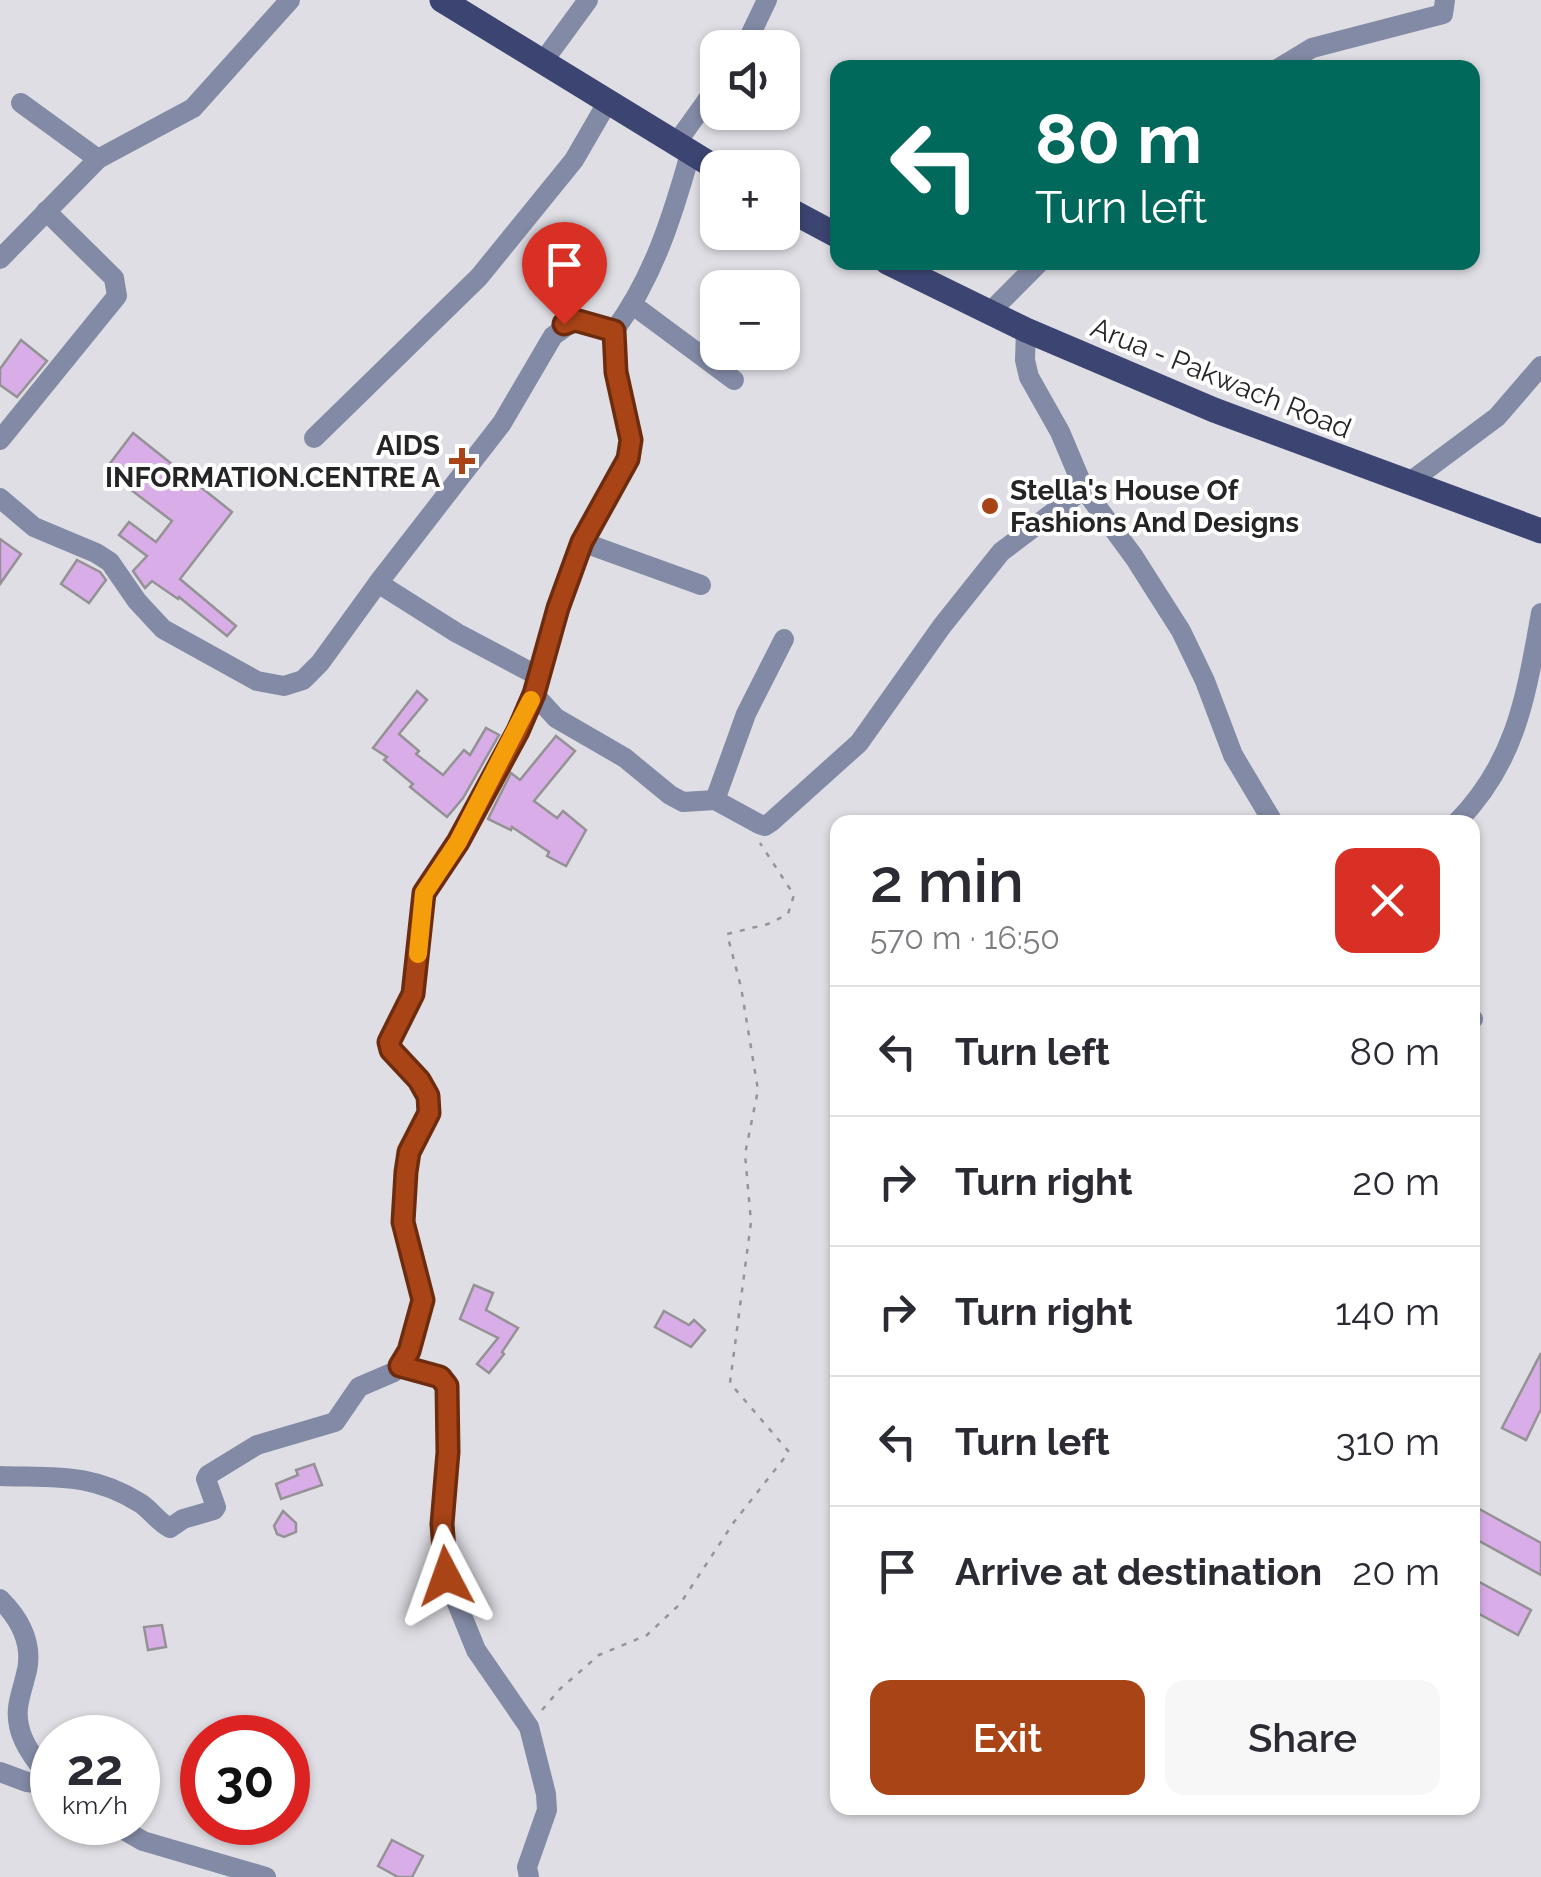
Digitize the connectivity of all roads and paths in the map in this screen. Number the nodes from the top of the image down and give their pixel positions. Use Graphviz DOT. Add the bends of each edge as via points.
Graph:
graph roads {
  1 [pos="290,0"];
  2 [pos="442,0"];
  3 [pos="588,0"];
  4 [pos="767,0"];
  5 [pos="1445,0"];
  6 [pos="753,30"];
  7 [pos="1292,60"];
  8 [pos="542,63"];
  9 [pos="21,103"];
  10 [pos="607,103"];
  11 [pos="700,118"];
  12 [pos="683,150"];
  13 [pos="98,159"];
  14 [pos="700,160"];
  15 [pos="46,212"];
  16 [pos="800,216"];
  17 [pos="830,232"];
  18 [pos="0,258"];
  19 [pos="903,270"];
  20 [pos="1032,270"];
  21 [pos="633,305"];
  22 [pos="990,312"];
  23 [pos="1026,330"];
  24 [pos="614,331"];
  25 [pos="1541,366"];
  26 [pos="734,380"];
  27 [pos="314,438"];
  28 [pos="0,440"];
  29 [pos="1411,481"];
  30 [pos="1084,489"];
  31 [pos="0,498"];
  32 [pos="1541,531"];
  33 [pos="582,542"];
  34 [pos="378,583"];
  35 [pos="701,585"];
  36 [pos="1541,613"];
  37 [pos="784,639"];
  38 [pos="536,685"];
  39 [pos="715,800"];
  40 [pos="1269,815"];
  41 [pos="1464,815"];
  42 [pos="759,824"];
  43 [pos="400,1366"];
  44 [pos="0,1476"];
  45 [pos="0,1599"];
  46 [pos="529,1727"];
  47 [pos="30,1750"];
  48 [pos="0,1772"];
  49 [pos="30,1782"];
  50 [pos="157,1845"];
  51 [pos="266,1877"];
  52 [pos="529,1877"];
  1 -- 13 [label="street" via="193,108"];
  2 -- 8 [label="main road"];
  3 -- 8 [label="street"];
  4 -- 6 [label="street"];
  5 -- 7 [label="street" via="1443,14 1312,48"];
  8 -- 10 [label="main road"];
  9 -- 13 [label="street"];
  10 -- 12 [label="main road"];
  10 -- 27 [label="street" via="574,160 480,276"];
  11 -- 12 [label="street"];
  12 -- 14 [label="main road"];
  12 -- 21 [label="street" via="666,236"];
  13 -- 15 [label="street"];
  15 -- 18 [label="street"];
  15 -- 28 [label="street" via="110,273 117,296"];
  16 -- 17 [label="main road"];
  19 -- 22 [label="main road, Arua - Pakwach Road"];
  20 -- 22 [label="street"];
  21 -- 24 [label="street"];
  21 -- 26 [label="street"];
  22 -- 23 [label="main road, Arua - Pakwach Road"];
  23 -- 29 [label="main road, Arua - Pakwach Road" via="1320,452"];
  23 -- 30 [label="street" via="1029,377"];
  24 -- 33 [label="street" via="630,449"];
  24 -- 34 [label="street" via="575,320 553,336 502,423"];
  25 -- 29 [label="street" via="1497,416"];
  29 -- 32 [label="main road, Arua - Pakwach Road"];
  30 -- 40 [label="street" via="1181,631 1233,754"];
  30 -- 42 [label="street" via="1002,552 858,743 772,822"];
  31 -- 34 [label="street" via="34,527 110,562 163,628 257,681 284,686 303,680"];
  33 -- 35 [label="street"];
  33 -- 38 [label="street"];
  34 -- 38 [label="street"];
  36 -- 41 [label="street" via="1520,714 1500,768"];
  37 -- 39 [label="street" via="746,714"];
  38 -- 39 [label="street" via="556,718 625,758 670,795 683,802"];
  38 -- 43 [label="street" via="518,731 424,893 413,994 389,1042 419,1080 429,1113 406,1172 403,1222 423,1300"];
  39 -- 42 [label="street"];
  42 -- 46 [label="path" via="758,840 794,895 788,914 727,934 758,1090 745,1154 751,1222 730,1383 789,1452 680,1604 647,1635 598,1655"];
  43 -- 44 [label="street" via="360,1387 335,1422 258,1445 208,1475 214,1510 170,1528 106,1486 63,1475"];
  43 -- 46 [label="street" via="440,1377 447,1386 442,1524 448,1583 476,1650"];
  45 -- 47 [label="street" via="24,1628 28,1668 17,1706"];
  46 -- 52 [label="street" via="547,1810"];
  48 -- 49 [label="street"];
  50 -- 51 [label="street"];
}
